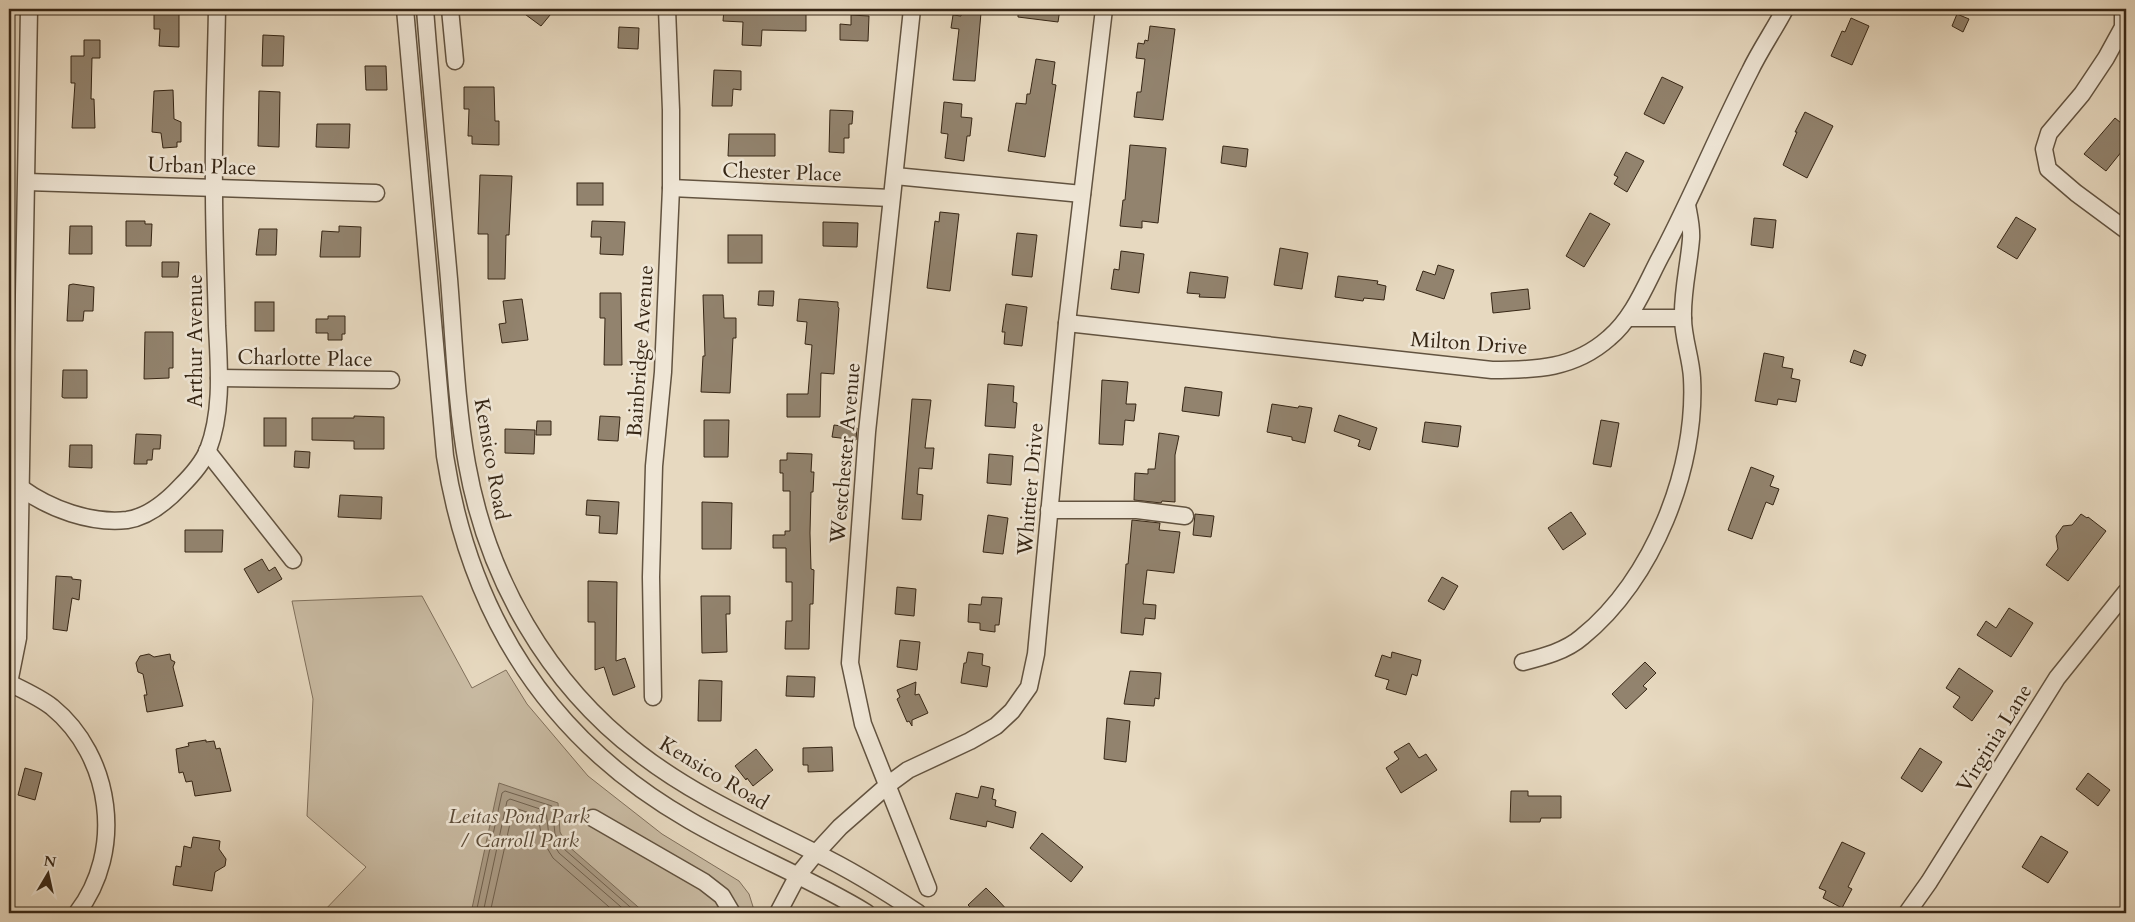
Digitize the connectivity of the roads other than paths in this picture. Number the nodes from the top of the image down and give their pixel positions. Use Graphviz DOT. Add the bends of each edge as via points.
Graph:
graph roads {
  1 [pos="29,9"];
  2 [pos="217,9"];
  3 [pos="405,9"];
  4 [pos="425,9"];
  5 [pos="450,9"];
  6 [pos="668,9"];
  7 [pos="912,9"];
  8 [pos="1104,9"];
  9 [pos="1785,9"];
  10 [pos="2123,9"];
  11 [pos="455,61"];
  12 [pos="895,176"];
  13 [pos="27,182"];
  14 [pos="214,188"];
  15 [pos="671,188"];
  16 [pos="376,193"];
  17 [pos="1082,194"];
  18 [pos="891,198"];
  19 [pos="1687,205"];
  20 [pos="2126,230"];
  21 [pos="1628,318"];
  22 [pos="1683,318"];
  23 [pos="1067,324"];
  24 [pos="219,378"];
  25 [pos="390,380"];
  26 [pos="9,425"];
  27 [pos="21,442"];
  28 [pos="207,451"];
  29 [pos="21,488"];
  30 [pos="1049,510"];
  31 [pos="1185,516"];
  32 [pos="293,560"];
  33 [pos="2126,592"];
  34 [pos="1524,662"];
  35 [pos="9,683"];
  36 [pos="653,697"];
  37 [pos="889,784"];
  38 [pos="593,818"];
  39 [pos="807,864"];
  40 [pos="928,888"];
  41 [pos="77,913"];
  42 [pos="732,913"];
  43 [pos="778,913"];
  44 [pos="867,913"];
  45 [pos="918,913"];
  46 [pos="1907,913"];
  1 -- 13 [label="street"];
  2 -- 14 [label="street, Arthur Avenue"];
  3 -- 39 [label="street, Kensico Road" via="445,456 460,530 486,602 513,652 546,698 612,767 691,821"];
  4 -- 39 [label="street, Kensico Road" via="464,446 480,520 499,573 546,656 582,700 623,740 692,790 734,813"];
  5 -- 11 [label="street"];
  6 -- 15 [label="street, Bainbridge Avenue"];
  7 -- 12 [label="street, Westchester Avenue"];
  8 -- 17 [label="street, Whittier Drive"];
  9 -- 19 [label="street, Milton Drive" via="1750,71"];
  10 -- 20 [label="street" via="2123,27 2106,58 2082,94 2049,133 2044,149 2048,169"];
  12 -- 17 [label="street"];
  12 -- 18 [label="street, Westchester Avenue"];
  13 -- 14 [label="street, Urban Place"];
  13 -- 27 [label="street"];
  14 -- 16 [label="street, Urban Place"];
  14 -- 24 [label="street, Arthur Avenue"];
  15 -- 18 [label="street, Chester Place"];
  15 -- 36 [label="street, Bainbridge Avenue" via="663,372 654,466 651,577"];
  17 -- 23 [label="street, Whittier Drive"];
  18 -- 37 [label="street, Westchester Avenue" via="867,432 850,663 864,724"];
  19 -- 21 [label="street, Milton Drive"];
  19 -- 22 [label="street" via="1691,236"];
  21 -- 22 [label="street"];
  21 -- 23 [label="street, Milton Drive" via="1592,350 1560,366 1531,370 1492,370"];
  22 -- 34 [label="street" via="1692,378 1689,434 1671,509 1636,576 1604,617 1581,639 1546,656"];
  23 -- 30 [label="street, Whittier Drive"];
  24 -- 25 [label="street, Charlotte Place"];
  24 -- 28 [label="street, Arthur Avenue" via="217,417"];
  26 -- 27 [label="street"];
  27 -- 29 [label="street"];
  28 -- 29 [label="street, Arthur Avenue" via="174,493 155,508 129,520 103,520 78,515 41,502"];
  28 -- 32 [label="street"];
  29 -- 35 [label="street" via="18,638"];
  30 -- 31 [label="street" via="1137,510"];
  30 -- 37 [label="street, Whittier Drive" via="1036,654 1029,687 1012,711 996,726 908,770"];
  33 -- 46 [label="street, Virginia Lane" via="2057,678"];
  35 -- 41 [label="street" via="51,707 87,747 107,805 107,838 98,875"];
  37 -- 39 [label="street, Whittier Drive" via="840,827"];
  37 -- 40 [label="street, Westchester Avenue"];
  38 -- 42 [label="street" via="704,882 722,896"];
  39 -- 43 [label="street, Whittier Drive"];
  39 -- 44 [label="street, Kensico Road"];
  39 -- 45 [label="street, Kensico Road" via="875,885"];
}
